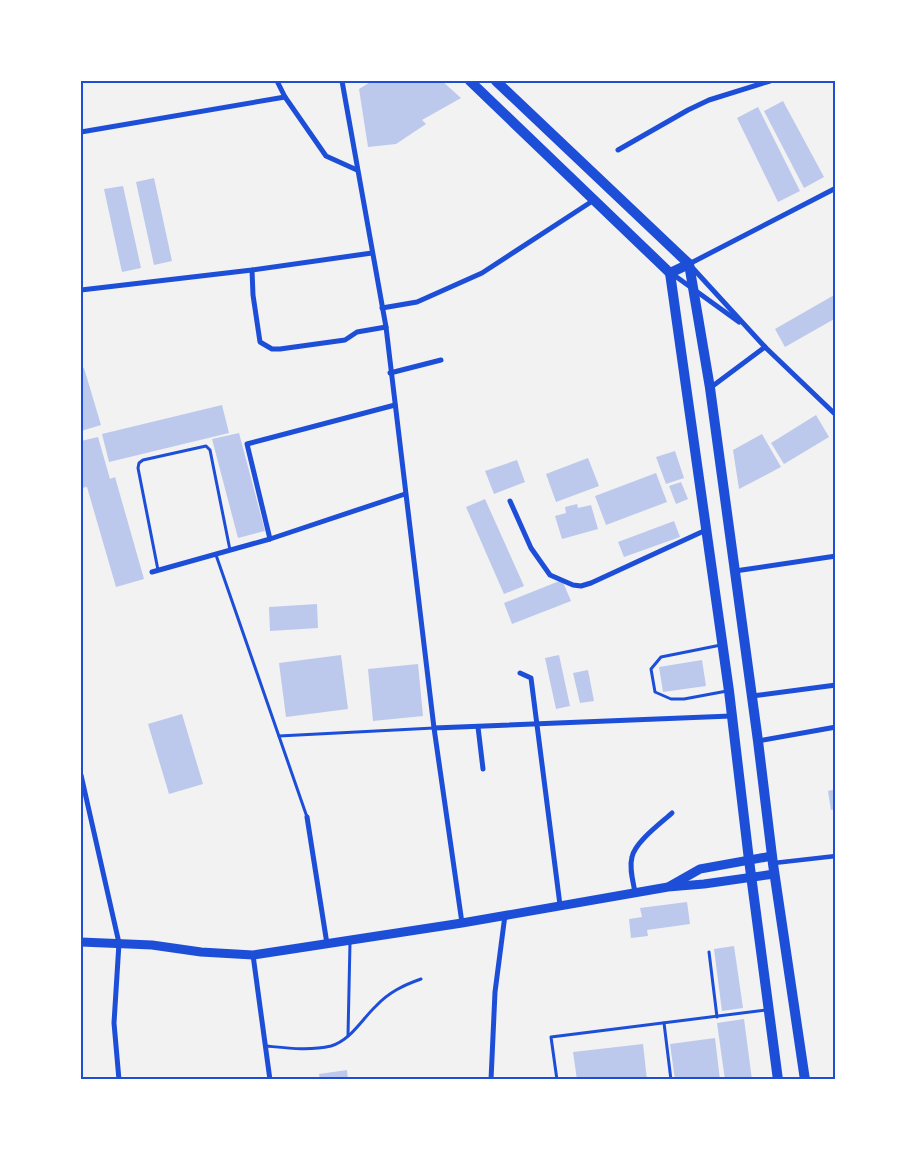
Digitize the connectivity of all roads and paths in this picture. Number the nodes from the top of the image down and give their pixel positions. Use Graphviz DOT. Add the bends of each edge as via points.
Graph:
graph roads {
  1 [pos="277,81"];
  2 [pos="342,81"];
  3 [pos="470,81"];
  4 [pos="496,81"];
  5 [pos="770,81"];
  6 [pos="285,97"];
  7 [pos="81,132"];
  8 [pos="618,150"];
  9 [pos="357,170"];
  10 [pos="836,188"];
  11 [pos="594,200"];
  12 [pos="372,253"];
  13 [pos="689,264"];
  14 [pos="252,270"];
  15 [pos="670,273"];
  16 [pos="81,290"];
  17 [pos="693,290"];
  18 [pos="382,308"];
  19 [pos="386,326"];
  20 [pos="747,328"];
  21 [pos="765,347"];
  22 [pos="441,360"];
  23 [pos="390,373"];
  24 [pos="710,388"];
  25 [pos="396,405"];
  26 [pos="836,415"];
  27 [pos="405,494"];
  28 [pos="510,501"];
  29 [pos="706,529"];
  30 [pos="270,539"];
  31 [pos="230,551"];
  32 [pos="216,555"];
  33 [pos="836,556"];
  34 [pos="155,571"];
  35 [pos="734,571"];
  36 [pos="722,645"];
  37 [pos="520,673"];
  38 [pos="836,685"];
  39 [pos="729,691"];
  40 [pos="751,696"];
  41 [pos="731,716"];
  42 [pos="537,724"];
  43 [pos="478,727"];
  44 [pos="836,727"];
  45 [pos="434,728"];
  46 [pos="279,736"];
  47 [pos="758,741"];
  48 [pos="483,769"];
  49 [pos="81,775"];
  50 [pos="672,813"];
  51 [pos="307,817"];
  52 [pos="836,856"];
  53 [pos="749,860"];
  54 [pos="773,865"];
  55 [pos="752,878"];
  56 [pos="668,887"];
  57 [pos="635,892"];
  58 [pos="560,905"];
  59 [pos="505,915"];
  60 [pos="462,923"];
  61 [pos="350,940"];
  62 [pos="81,942"];
  63 [pos="119,943"];
  64 [pos="326,944"];
  65 [pos="709,952"];
  66 [pos="253,955"];
  67 [pos="422,979"];
  68 [pos="769,1009"];
  69 [pos="717,1017"];
  70 [pos="664,1024"];
  71 [pos="348,1037"];
  72 [pos="266,1046"];
  73 [pos="119,1080"];
  74 [pos="270,1080"];
  75 [pos="491,1080"];
  76 [pos="556,1080"];
  77 [pos="670,1080"];
  78 [pos="778,1080"];
  79 [pos="806,1080"];
  1 -- 6 [label="street"];
  2 -- 9 [label="street"];
  3 -- 11 [label="main road"];
  4 -- 13 [label="main road"];
  5 -- 8 [label="street" via="709,100"];
  6 -- 7 [label="street"];
  6 -- 9 [label="street" via="326,156"];
  9 -- 12 [label="street"];
  10 -- 13 [label="street"];
  11 -- 15 [label="main road"];
  11 -- 18 [label="street" via="482,273 417,302"];
  12 -- 14 [label="street"];
  12 -- 18 [label="street"];
  13 -- 15 [label="main road"];
  13 -- 17 [label="main road"];
  13 -- 20 [label="street"];
  14 -- 16 [label="street"];
  14 -- 19 [label="street" via="260,342 272,349 345,340 357,332"];
  15 -- 17 [label="street"];
  15 -- 29 [label="main road"];
  17 -- 20 [label="street"];
  17 -- 24 [label="main road"];
  18 -- 19 [label="street"];
  19 -- 23 [label="street"];
  20 -- 21 [label="street"];
  21 -- 24 [label="street"];
  21 -- 26 [label="street"];
  22 -- 23 [label="street"];
  23 -- 25 [label="street"];
  24 -- 35 [label="main road"];
  25 -- 27 [label="street"];
  25 -- 30 [label="street" via="247,444"];
  27 -- 30 [label="street"];
  27 -- 45 [label="street"];
  28 -- 29 [label="street" via="530,548 550,576 573,585 591,583"];
  29 -- 36 [label="main road"];
  30 -- 31 [label="street"];
  31 -- 32 [label="street"];
  31 -- 34 [label="lane" via="210,450 206,446 143,460 138,463 138,468"];
  32 -- 34 [label="street"];
  32 -- 46 [label="lane"];
  33 -- 35 [label="street"];
  35 -- 40 [label="main road"];
  36 -- 39 [label="main road"];
  36 -- 39 [label="lane" via="661,657 651,668 655,692 671,699"];
  37 -- 42 [label="street" via="531,678"];
  38 -- 40 [label="street"];
  39 -- 41 [label="main road"];
  40 -- 47 [label="main road"];
  41 -- 42 [label="street"];
  41 -- 53 [label="main road"];
  42 -- 43 [label="street"];
  42 -- 58 [label="street"];
  43 -- 45 [label="street"];
  43 -- 48 [label="street"];
  44 -- 47 [label="street"];
  45 -- 46 [label="lane"];
  45 -- 60 [label="street"];
  46 -- 51 [label="lane"];
  47 -- 54 [label="main road"];
  49 -- 63 [label="street"];
  50 -- 57 [label="street" via="633,852"];
  51 -- 64 [label="street"];
  52 -- 54 [label="street"];
  53 -- 54 [label="main road"];
  53 -- 55 [label="main road"];
  53 -- 56 [label="main road" via="700,869"];
  54 -- 55 [label="main road"];
  54 -- 79 [label="main road"];
  55 -- 56 [label="main road"];
  55 -- 68 [label="main road"];
  56 -- 57 [label="main road"];
  57 -- 58 [label="main road"];
  58 -- 59 [label="main road"];
  59 -- 60 [label="main road"];
  59 -- 75 [label="street" via="495,992"];
  60 -- 61 [label="main road"];
  61 -- 64 [label="main road"];
  61 -- 71 [label="lane"];
  62 -- 63 [label="main road"];
  63 -- 66 [label="main road"];
  63 -- 73 [label="street" via="114,1023"];
  64 -- 66 [label="main road"];
  65 -- 69 [label="lane"];
  66 -- 72 [label="street"];
  67 -- 71 [label="lane" via="401,986 382,1000"];
  68 -- 69 [label="lane"];
  68 -- 78 [label="main road"];
  69 -- 70 [label="lane"];
  70 -- 76 [label="lane" via="551,1037"];
  70 -- 77 [label="lane"];
  71 -- 72 [label="lane" via="332,1046 304,1049"];
  72 -- 74 [label="street"];
}
